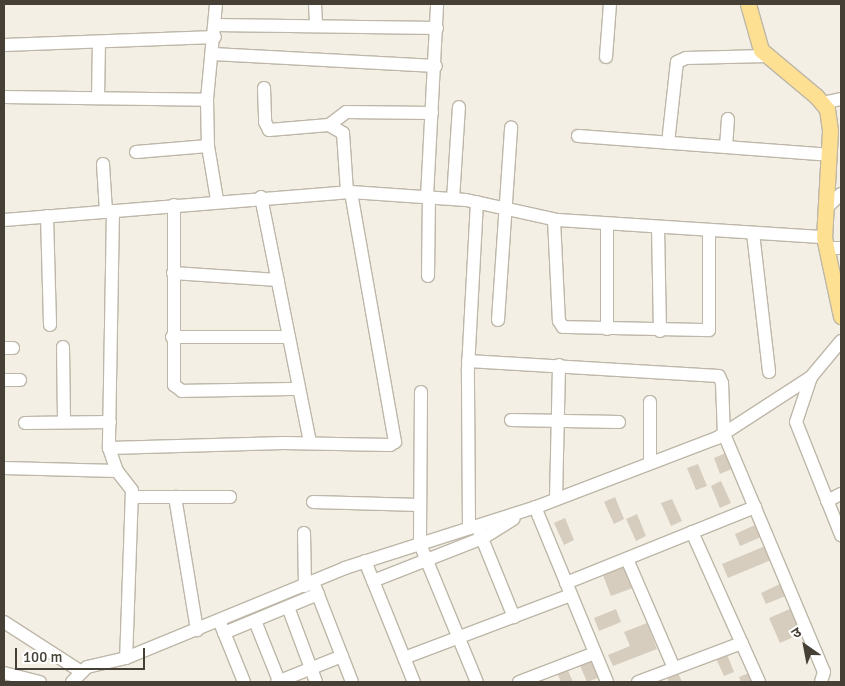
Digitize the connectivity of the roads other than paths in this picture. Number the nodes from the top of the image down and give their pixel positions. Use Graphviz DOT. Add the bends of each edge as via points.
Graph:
graph roads {
  1 [pos="216,4"];
  2 [pos="315,4"];
  3 [pos="437,4"];
  4 [pos="610,4"];
  5 [pos="748,4"];
  6 [pos="316,26"];
  7 [pos="437,28"];
  8 [pos="215,31"];
  9 [pos="99,42"];
  10 [pos="4,45"];
  11 [pos="213,54"];
  12 [pos="606,56"];
  13 [pos="767,56"];
  14 [pos="436,66"];
  15 [pos="264,88"];
  16 [pos="4,97"];
  17 [pos="98,98"];
  18 [pos="841,99"];
  19 [pos="207,100"];
  20 [pos="822,103"];
  21 [pos="459,107"];
  22 [pos="432,113"];
  23 [pos="728,119"];
  24 [pos="329,125"];
  25 [pos="511,127"];
  26 [pos="578,136"];
  27 [pos="668,143"];
  28 [pos="208,146"];
  29 [pos="726,147"];
  30 [pos="136,152"];
  31 [pos="829,155"];
  32 [pos="103,164"];
  33 [pos="349,192"];
  34 [pos="841,194"];
  35 [pos="428,197"];
  36 [pos="261,198"];
  37 [pos="454,199"];
  38 [pos="217,200"];
  39 [pos="477,202"];
  40 [pos="174,205"];
  41 [pos="832,206"];
  42 [pos="504,208"];
  43 [pos="109,211"];
  44 [pos="47,216"];
  45 [pos="4,220"];
  46 [pos="554,220"];
  47 [pos="607,224"];
  48 [pos="658,227"];
  49 [pos="709,230"];
  50 [pos="752,233"];
  51 [pos="831,245"];
  52 [pos="173,273"];
  53 [pos="428,276"];
  54 [pos="278,280"];
  55 [pos="841,316"];
  56 [pos="498,320"];
  57 [pos="50,325"];
  58 [pos="607,329"];
  59 [pos="660,331"];
  60 [pos="172,337"];
  61 [pos="289,337"];
  62 [pos="841,341"];
  63 [pos="63,348"];
  64 [pos="468,361"];
  65 [pos="559,365"];
  66 [pos="769,372"];
  67 [pos="811,378"];
  68 [pos="4,380"];
  69 [pos="20,380"];
  70 [pos="299,389"];
  71 [pos="421,392"];
  72 [pos="650,402"];
  73 [pos="511,420"];
  74 [pos="558,421"];
  75 [pos="64,422"];
  76 [pos="110,422"];
  77 [pos="619,422"];
  78 [pos="25,423"];
  79 [pos="724,434"];
  80 [pos="310,443"];
  81 [pos="110,448"];
  82 [pos="650,463"];
  83 [pos="4,468"];
  84 [pos="117,471"];
  85 [pos="841,494"];
  86 [pos="132,497"];
  87 [pos="175,497"];
  88 [pos="230,497"];
  89 [pos="556,499"];
  90 [pos="827,500"];
  91 [pos="313,502"];
  92 [pos="420,505"];
  93 [pos="755,507"];
  94 [pos="533,508"];
  95 [pos="473,527"];
  96 [pos="692,532"];
  97 [pos="304,533"];
  98 [pos="841,535"];
  99 [pos="483,538"];
  100 [pos="420,544"];
  101 [pos="627,558"];
  102 [pos="427,560"];
  103 [pos="365,561"];
  104 [pos="373,582"];
  105 [pos="312,588"];
  106 [pos="569,589"];
  107 [pos="288,607"];
  108 [pos="514,617"];
  109 [pos="220,620"];
  110 [pos="255,620"];
  111 [pos="4,622"];
  112 [pos="196,630"];
  113 [pos="224,633"];
  114 [pos="458,638"];
  115 [pos="742,643"];
  116 [pos="595,653"];
  117 [pos="342,656"];
  118 [pos="126,658"];
  119 [pos="404,658"];
  120 [pos="310,668"];
  121 [pos="674,668"];
  122 [pos="80,671"];
  123 [pos="4,673"];
  124 [pos="14,679"];
  125 [pos="40,682"];
  126 [pos="72,682"];
  127 [pos="244,682"];
  128 [pos="278,682"];
  129 [pos="316,682"];
  130 [pos="352,682"];
  131 [pos="414,682"];
  132 [pos="477,682"];
  133 [pos="519,682"];
  134 [pos="607,682"];
  135 [pos="638,682"];
  136 [pos="759,682"];
  137 [pos="821,682"];
  1 -- 8 [label="street"];
  2 -- 6 [label="street"];
  3 -- 7 [label="street"];
  4 -- 12 [label="street"];
  5 -- 13 [label="main road" via="757,40"];
  6 -- 7 [label="street"];
  6 -- 8 [label="street"];
  7 -- 14 [label="street"];
  8 -- 9 [label="street"];
  8 -- 11 [label="street"];
  9 -- 10 [label="street"];
  9 -- 17 [label="street"];
  11 -- 14 [label="street"];
  11 -- 19 [label="street"];
  13 -- 20 [label="main road"];
  13 -- 27 [label="street" via="686,58 677,62"];
  14 -- 22 [label="street"];
  15 -- 24 [label="street" via="265,122 269,130"];
  16 -- 17 [label="street"];
  17 -- 19 [label="street"];
  18 -- 20 [label="street"];
  19 -- 28 [label="street"];
  20 -- 31 [label="main road" via="830,131"];
  21 -- 37 [label="street"];
  22 -- 24 [label="street" via="346,112"];
  22 -- 35 [label="street"];
  23 -- 29 [label="street"];
  24 -- 33 [label="street" via="344,133"];
  25 -- 42 [label="street"];
  26 -- 27 [label="street"];
  27 -- 29 [label="street"];
  28 -- 30 [label="street"];
  28 -- 38 [label="street"];
  29 -- 31 [label="street"];
  31 -- 41 [label="main road"];
  32 -- 43 [label="street"];
  33 -- 35 [label="street"];
  33 -- 36 [label="street"];
  33 -- 80 [label="street" via="395,442 390,445"];
  34 -- 41 [label="street"];
  35 -- 37 [label="street"];
  35 -- 53 [label="street"];
  36 -- 38 [label="street"];
  36 -- 54 [label="street"];
  37 -- 39 [label="street"];
  38 -- 40 [label="street"];
  39 -- 42 [label="street"];
  39 -- 64 [label="street"];
  40 -- 43 [label="street"];
  40 -- 52 [label="street"];
  41 -- 51 [label="main road"];
  42 -- 46 [label="street"];
  42 -- 56 [label="street"];
  43 -- 44 [label="street"];
  43 -- 76 [label="street"];
  44 -- 45 [label="street"];
  44 -- 57 [label="street"];
  46 -- 47 [label="street"];
  46 -- 58 [label="street" via="560,324"];
  47 -- 48 [label="street"];
  47 -- 58 [label="street"];
  48 -- 49 [label="street"];
  48 -- 59 [label="street"];
  49 -- 50 [label="street"];
  49 -- 59 [label="street" via="709,330"];
  50 -- 51 [label="street"];
  50 -- 66 [label="street"];
  51 -- 55 [label="main road"];
  52 -- 54 [label="street"];
  52 -- 60 [label="street"];
  54 -- 61 [label="street"];
  58 -- 59 [label="street"];
  60 -- 61 [label="street"];
  60 -- 70 [label="street" via="172,380 178,389"];
  61 -- 70 [label="street"];
  62 -- 67 [label="street"];
  63 -- 75 [label="street"];
  64 -- 65 [label="street"];
  64 -- 95 [label="street"];
  65 -- 74 [label="street"];
  65 -- 79 [label="street" via="716,374 722,383"];
  67 -- 79 [label="street"];
  67 -- 90 [label="street" via="796,422"];
  68 -- 69 [label="street"];
  70 -- 80 [label="street"];
  71 -- 92 [label="street"];
  72 -- 82 [label="street"];
  73 -- 74 [label="street"];
  74 -- 77 [label="street"];
  74 -- 89 [label="street"];
  75 -- 76 [label="street"];
  75 -- 78 [label="street"];
  76 -- 81 [label="street"];
  79 -- 82 [label="street"];
  79 -- 93 [label="street"];
  80 -- 81 [label="street"];
  81 -- 84 [label="street"];
  82 -- 89 [label="street"];
  83 -- 84 [label="street"];
  84 -- 86 [label="street" via="130,485"];
  85 -- 90 [label="street"];
  86 -- 87 [label="street"];
  86 -- 118 [label="street"];
  87 -- 88 [label="street"];
  87 -- 112 [label="street"];
  89 -- 94 [label="street"];
  90 -- 98 [label="street"];
  91 -- 92 [label="street"];
  92 -- 100 [label="street"];
  93 -- 96 [label="street"];
  93 -- 137 [label="street" via="824,672"];
  94 -- 95 [label="street"];
  94 -- 99 [label="street"];
  94 -- 106 [label="street"];
  95 -- 99 [label="street"];
  95 -- 100 [label="street"];
  96 -- 101 [label="street"];
  96 -- 115 [label="street"];
  97 -- 105 [label="street"];
  99 -- 102 [label="street"];
  99 -- 108 [label="street"];
  100 -- 102 [label="street"];
  100 -- 103 [label="street"];
  101 -- 106 [label="street"];
  101 -- 121 [label="street"];
  102 -- 104 [label="street"];
  102 -- 114 [label="street"];
  103 -- 104 [label="street"];
  103 -- 105 [label="street"];
  104 -- 119 [label="street"];
  105 -- 107 [label="street"];
  105 -- 109 [label="street"];
  105 -- 117 [label="street"];
  106 -- 108 [label="street"];
  106 -- 116 [label="street"];
  107 -- 110 [label="street"];
  107 -- 120 [label="street"];
  108 -- 114 [label="street"];
  109 -- 112 [label="street"];
  109 -- 113 [label="street"];
  110 -- 113 [label="street"];
  110 -- 128 [label="street"];
  111 -- 122 [label="street"];
  112 -- 118 [label="street"];
  113 -- 127 [label="street"];
  114 -- 119 [label="street"];
  114 -- 132 [label="street"];
  115 -- 121 [label="street"];
  115 -- 136 [label="street"];
  116 -- 133 [label="street"];
  116 -- 134 [label="street"];
  117 -- 120 [label="street"];
  117 -- 130 [label="street"];
  118 -- 122 [label="street"];
  119 -- 131 [label="street"];
  120 -- 128 [label="street"];
  120 -- 129 [label="street"];
  121 -- 135 [label="street"];
  122 -- 126 [label="street"];
  123 -- 124 [label="street"];
  124 -- 125 [label="street"];
}
